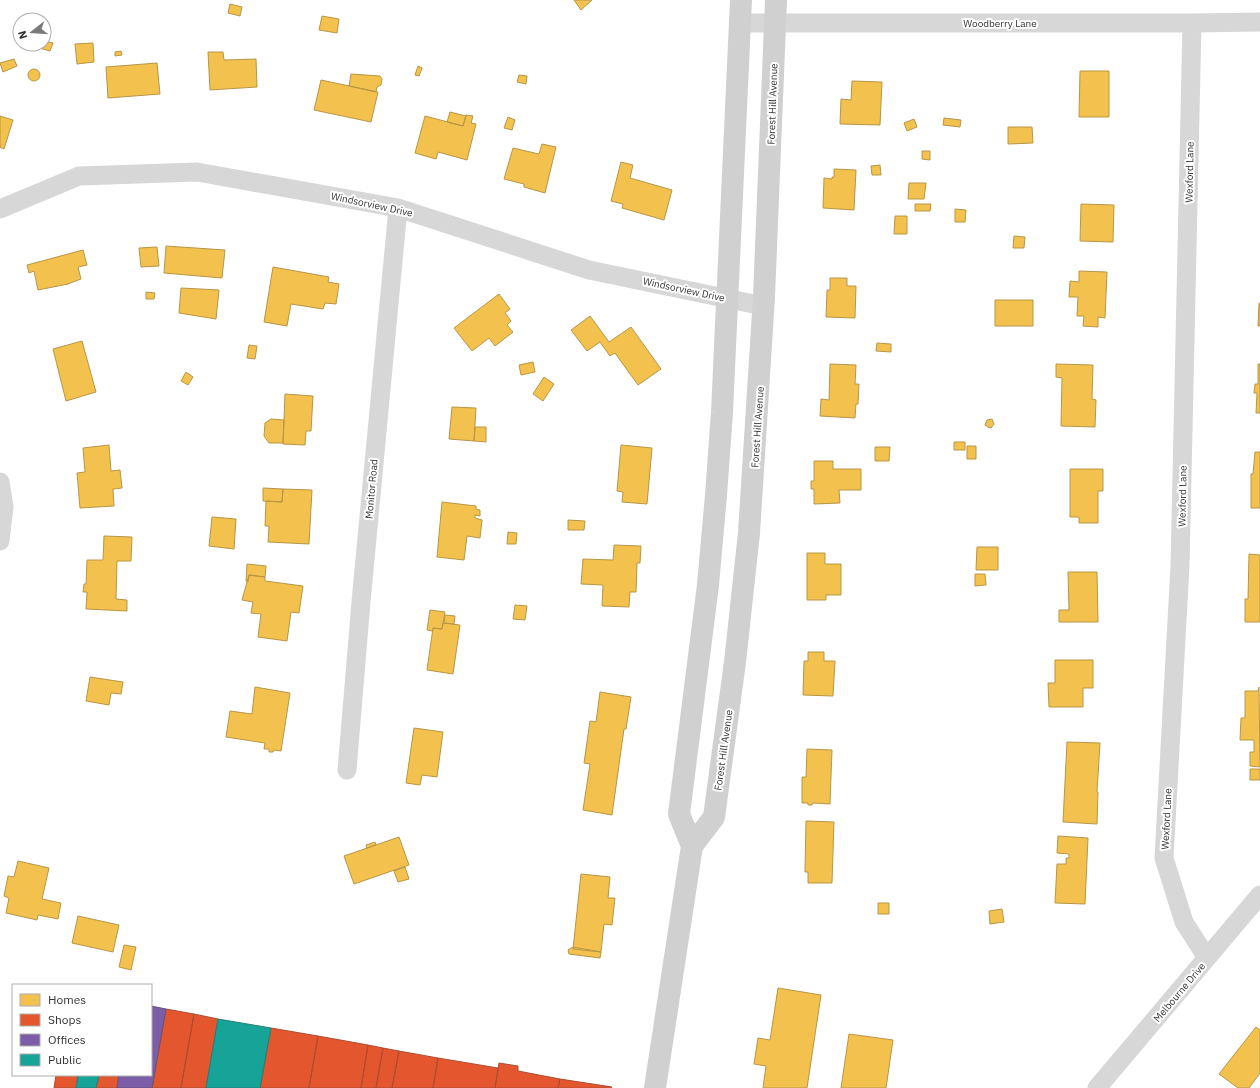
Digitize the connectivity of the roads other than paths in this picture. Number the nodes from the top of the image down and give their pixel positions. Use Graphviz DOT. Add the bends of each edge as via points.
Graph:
graph roads {
  1 [pos="741,0"];
  2 [pos="776,0"];
  3 [pos="1260,22"];
  4 [pos="740,23"];
  5 [pos="776,23"];
  6 [pos="1192,23"];
  7 [pos="398,208"];
  8 [pos="0,209"];
  9 [pos="727,298"];
  10 [pos="763,306"];
  11 [pos="0,482"];
  12 [pos="0,541"];
  13 [pos="347,770"];
  14 [pos="692,846"];
  15 [pos="1260,895"];
  16 [pos="1207,958"];
  17 [pos="655,1088"];
  18 [pos="1097,1088"];
  1 -- 4 [label="main road"];
  2 -- 5 [label="main road, Forest Hill Avenue"];
  3 -- 6 [label="street, Woodberry Lane"];
  4 -- 5 [label="street, Woodberry Lane"];
  4 -- 9 [label="main road"];
  5 -- 6 [label="street, Woodberry Lane"];
  5 -- 10 [label="main road, Forest Hill Avenue"];
  6 -- 16 [label="street, Wexford Lane" via="1180,566 1164,858 1184,922"];
  7 -- 8 [label="street, Windsorview Drive" via="197,172 79,176"];
  7 -- 9 [label="street, Windsorview Drive" via="589,270"];
  7 -- 13 [label="street, Monitor Road"];
  9 -- 10 [label="street, Windsorview Drive"];
  9 -- 14 [label="main road" via="716,496 708,585 679,814"];
  10 -- 14 [label="main road, Forest Hill Avenue" via="749,533 735,662 714,817"];
  11 -- 12 [label="street" via="4,507"];
  14 -- 17 [label="main road, Forest Hill Avenue"];
  15 -- 16 [label="street, Melbourne Drive"];
  16 -- 18 [label="street, Melbourne Drive"];
}
